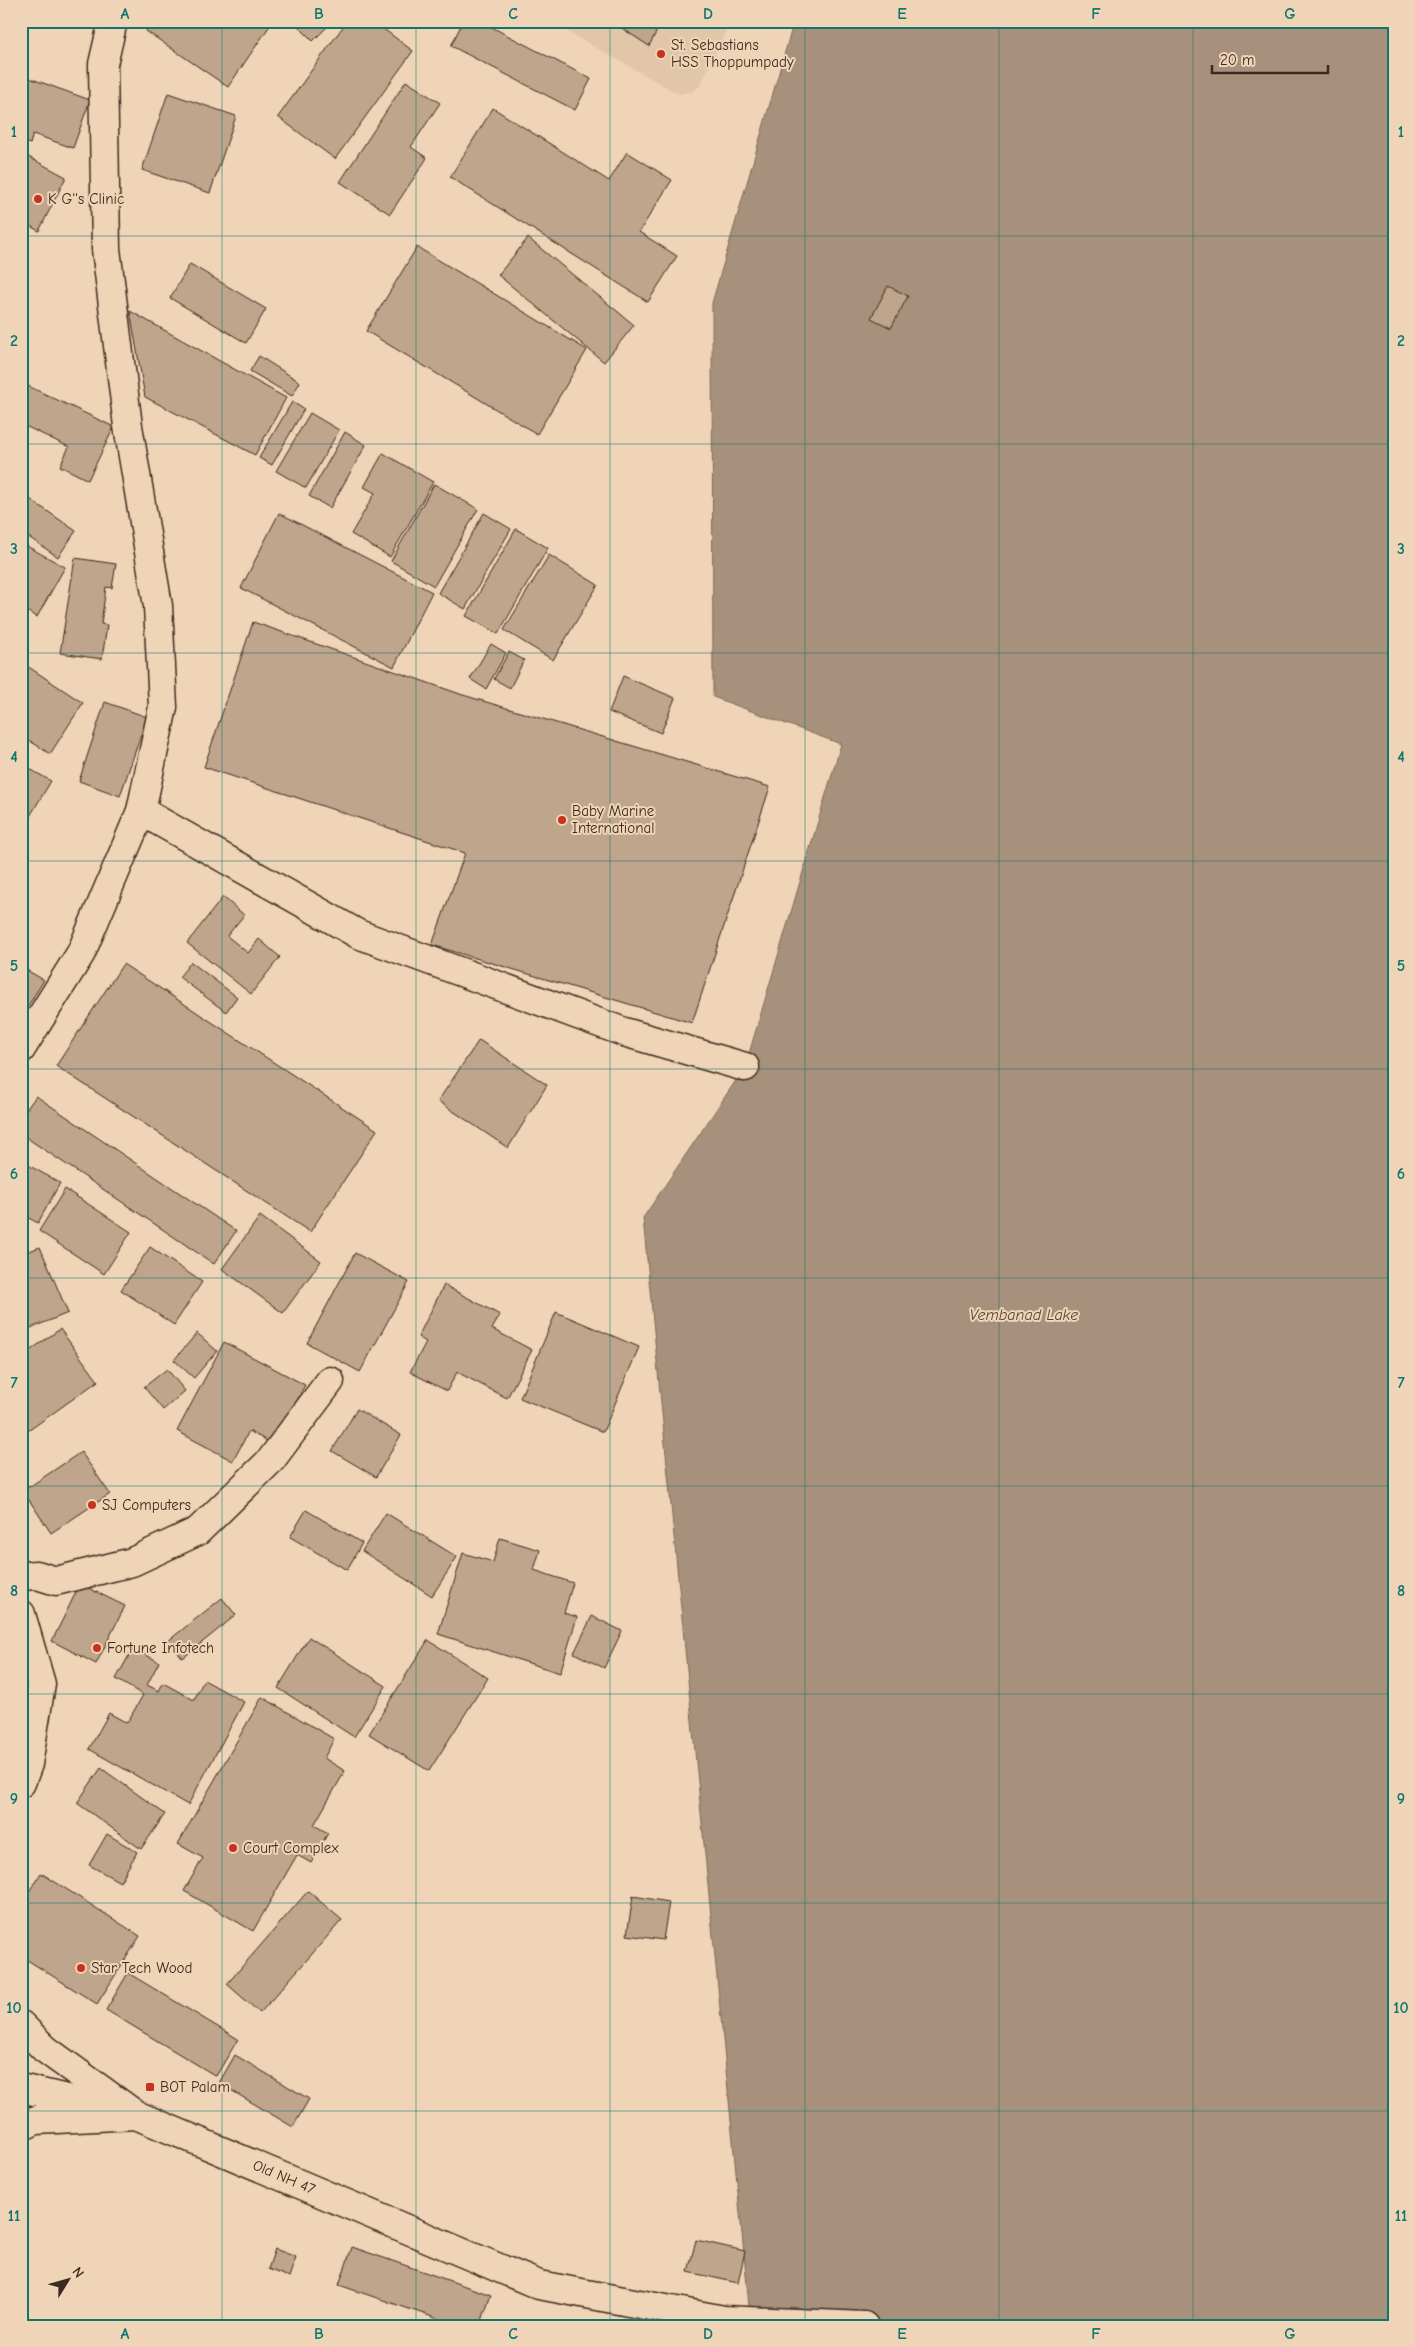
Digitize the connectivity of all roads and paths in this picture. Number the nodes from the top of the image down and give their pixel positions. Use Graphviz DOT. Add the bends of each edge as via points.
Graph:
graph roads {
  1 [pos="113,21"];
  2 [pos="141,811"];
  3 [pos="21,1049"];
  4 [pos="744,1067"];
  5 [pos="330,1381"];
  6 [pos="21,1576"];
  7 [pos="21,1614"];
  8 [pos="21,1783"];
  9 [pos="21,2025"];
  10 [pos="21,2088"];
  11 [pos="136,2115"];
  12 [pos="21,2127"];
  13 [pos="864,2326"];
  1 -- 2 [label="main road" via="103,64 106,249 128,426 158,606 163,707"];
  2 -- 3 [label="main road" via="82,953"];
  2 -- 4 [label="main road" via="358,934 624,1032"];
  5 -- 6 [label="main road" via="271,1460 198,1531 132,1562 56,1581 37,1575"];
  7 -- 8 [label="main road" via="41,1684 28,1764"];
  9 -- 11 [label="main road" via="45,2049"];
  10 -- 11 [label="main road"];
  11 -- 12 [label="main road, Old NH 47" via="36,2120"];
  11 -- 13 [label="main road, Old NH 47" via="539,2285 724,2320"];
}
